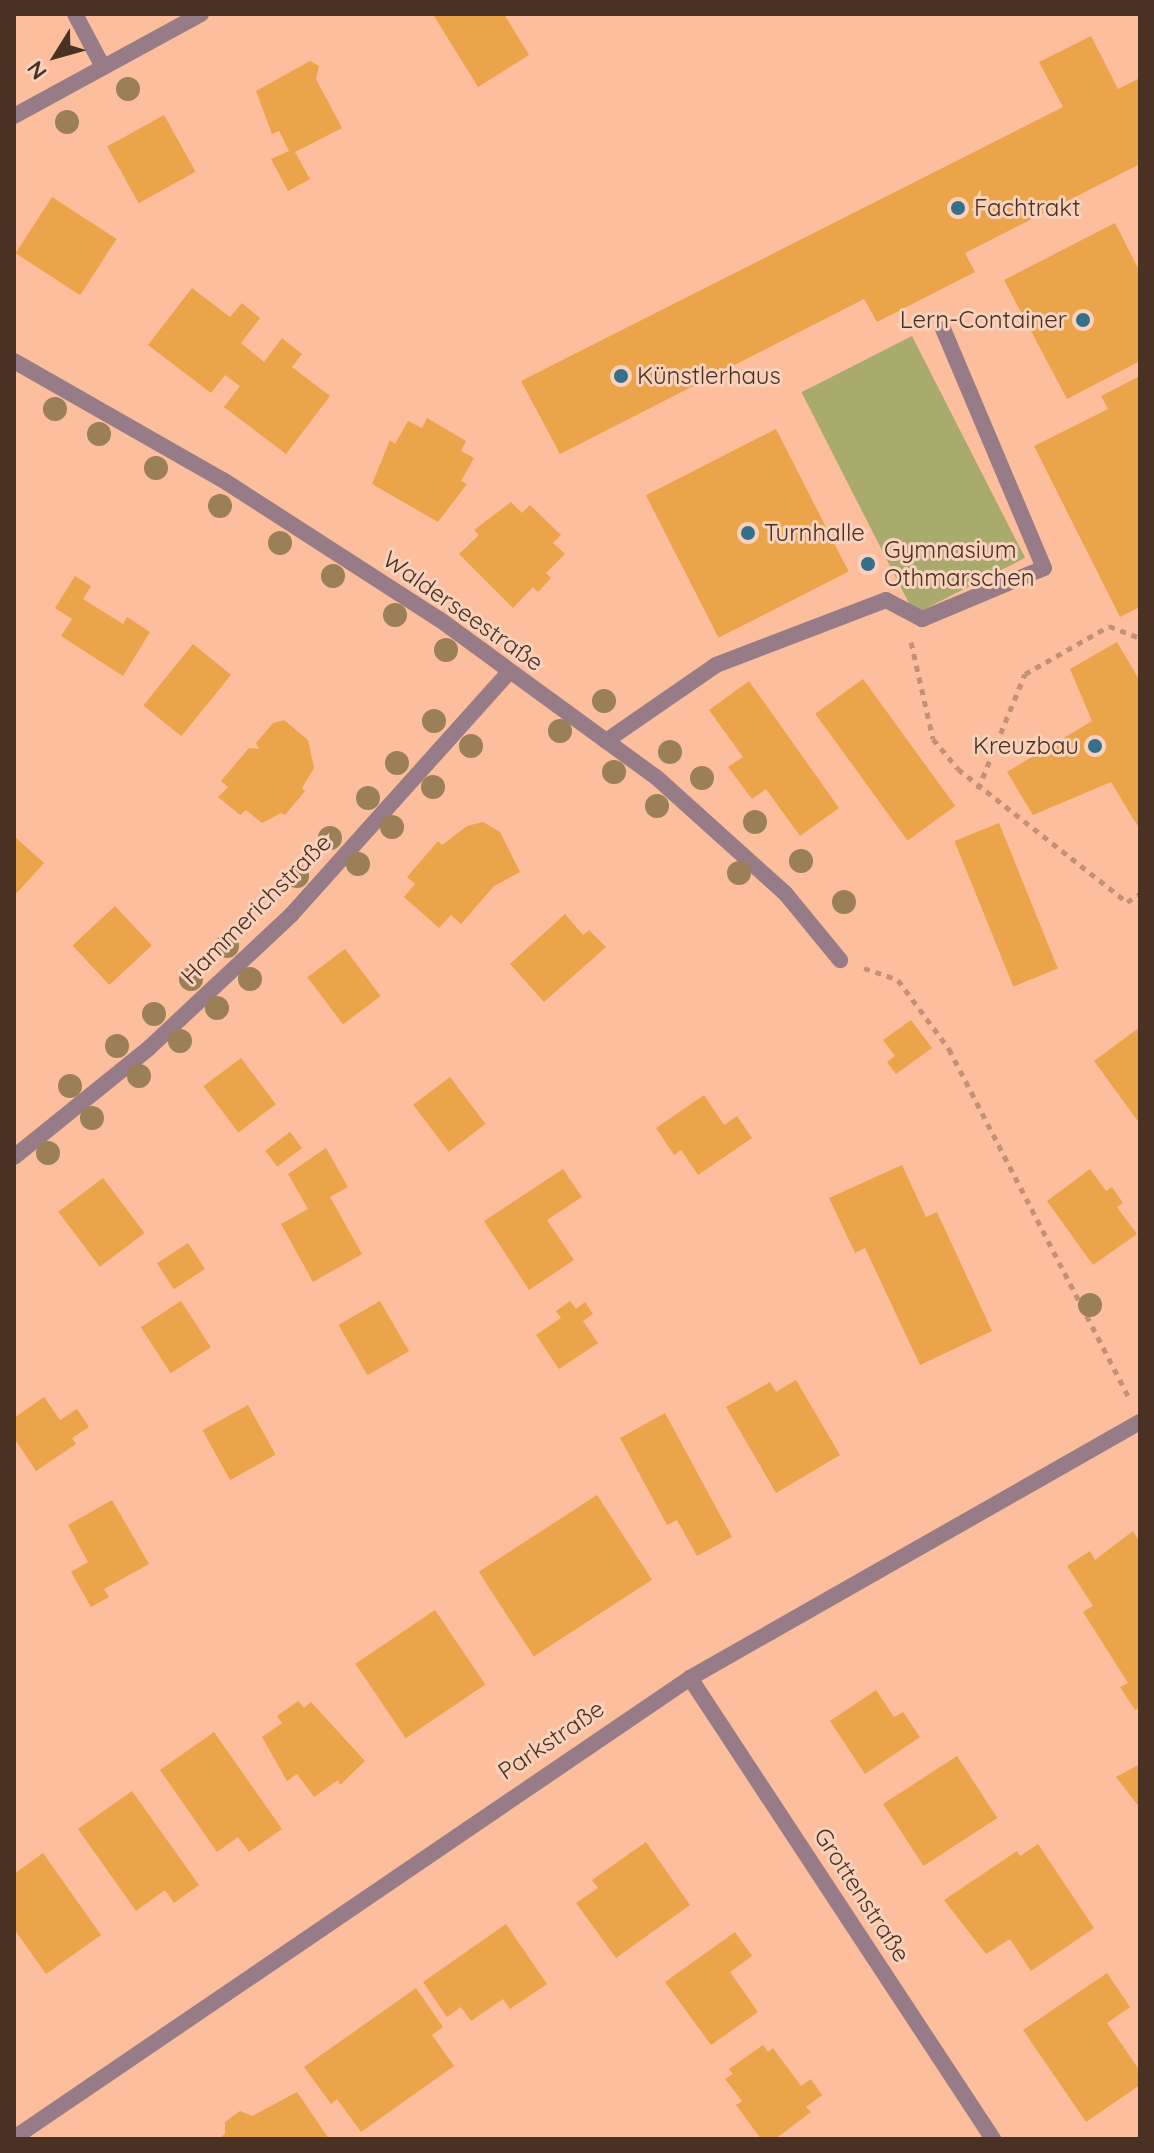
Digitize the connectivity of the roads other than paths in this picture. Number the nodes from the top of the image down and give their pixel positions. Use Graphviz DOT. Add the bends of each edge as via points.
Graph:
graph roads {
  1 [pos="75,14"];
  2 [pos="201,14"];
  3 [pos="103,67"];
  4 [pos="14,116"];
  5 [pos="943,329"];
  6 [pos="14,361"];
  7 [pos="509,672"];
  8 [pos="606,741"];
  9 [pos="840,960"];
  10 [pos="14,1157"];
  11 [pos="1140,1422"];
  12 [pos="690,1678"];
  13 [pos="14,2138"];
  14 [pos="993,2139"];
  1 -- 3 [label="street"];
  2 -- 3 [label="street"];
  3 -- 4 [label="street"];
  5 -- 8 [label="street" via="1044,568 922,619 886,600 716,665"];
  6 -- 7 [label="street, Walderseestraße" via="223,480 439,619"];
  7 -- 8 [label="street, Walderseestraße"];
  7 -- 10 [label="street, Hammerichstraße" via="292,914 149,1048"];
  8 -- 9 [label="street, Walderseestraße" via="656,777 785,893"];
  11 -- 12 [label="street, Parkstraße"];
  12 -- 13 [label="street, Parkstraße"];
  12 -- 14 [label="street, Grottenstraße"];
}
